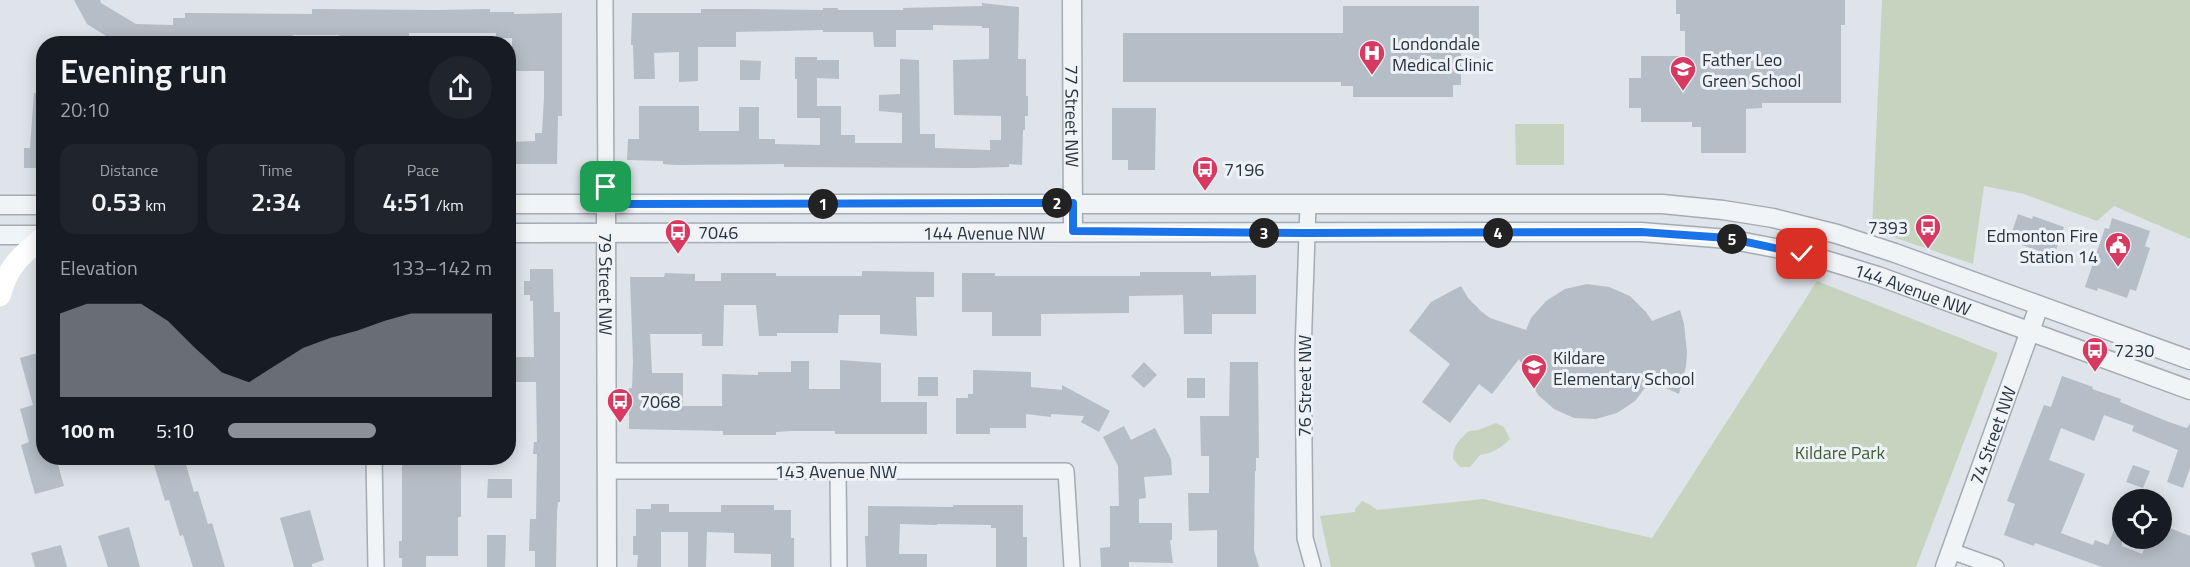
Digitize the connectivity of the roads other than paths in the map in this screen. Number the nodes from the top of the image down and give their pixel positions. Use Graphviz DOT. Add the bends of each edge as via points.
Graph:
graph roads {
  1 [pos="605,0"];
  2 [pos="1072,0"];
  3 [pos="1073,203"];
  4 [pos="516,204"];
  5 [pos="606,204"];
  6 [pos="0,205"];
  7 [pos="36,205"];
  8 [pos="1308,205"];
  9 [pos="1073,231"];
  10 [pos="516,233"];
  11 [pos="606,233"];
  12 [pos="1306,233"];
  13 [pos="0,235"];
  14 [pos="36,236"];
  15 [pos="36,242"];
  16 [pos="0,296"];
  17 [pos="2039,306"];
  18 [pos="2030,331"];
  19 [pos="2190,360"];
  20 [pos="2190,390"];
  21 [pos="374,465"];
  22 [pos="607,471"];
  23 [pos="838,471"];
  24 [pos="1948,559"];
  25 [pos="376,567"];
  26 [pos="607,567"];
  27 [pos="839,567"];
  28 [pos="1072,567"];
  29 [pos="1313,567"];
  30 [pos="1996,567"];
  1 -- 5 [label="street, 79 Street NW"];
  2 -- 3 [label="street, 77 Street NW"];
  3 -- 5 [label="street, 144 Avenue NW"];
  3 -- 8 [label="street, 144 Avenue NW"];
  3 -- 9 [label="street, 77 Street NW"];
  4 -- 5 [label="street, 144 Avenue NW"];
  5 -- 11 [label="street, 79 Street NW"];
  6 -- 7 [label="street"];
  8 -- 12 [label="street, 76 Street NW"];
  8 -- 17 [label="street, 144 Avenue NW" via="1662,204 1723,210 1773,218 1844,237"];
  9 -- 11 [label="street, 144 Avenue NW"];
  9 -- 12 [label="street, 144 Avenue NW"];
  10 -- 11 [label="street, 144 Avenue NW"];
  11 -- 22 [label="street, 79 Street NW"];
  12 -- 18 [label="street, 144 Avenue NW" via="1641,232 1728,238 1878,276"];
  12 -- 29 [label="street, 76 Street NW" via="1305,538"];
  13 -- 14 [label="street"];
  15 -- 16 [label="main road" via="19,256 5,277"];
  17 -- 18 [label="street, 74 Street NW"];
  17 -- 19 [label="street, 144 Avenue NW"];
  18 -- 20 [label="street, 144 Avenue NW"];
  18 -- 24 [label="street, 74 Street NW"];
  21 -- 25 [label="street"];
  22 -- 23 [label="street, 143 Avenue NW"];
  22 -- 26 [label="street, 79 Street NW"];
  23 -- 27 [label="street"];
  23 -- 28 [label="street, 143 Avenue NW" via="1066,471"];
  24 -- 30 [label="street"];
}
